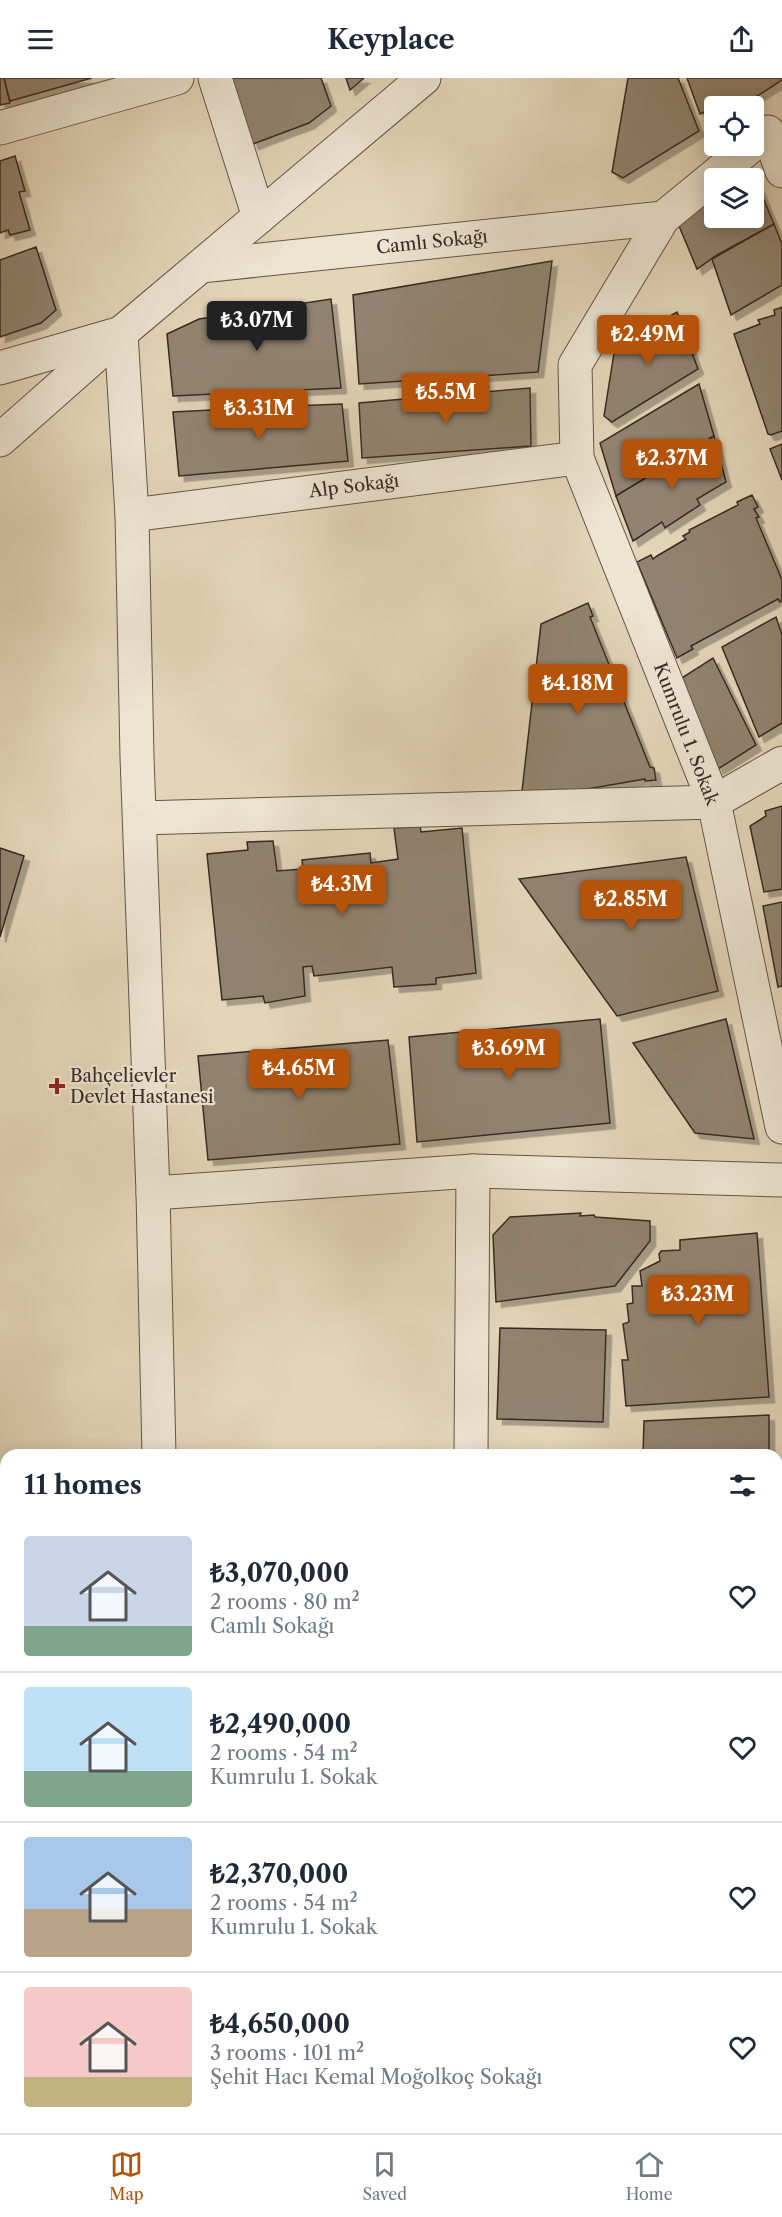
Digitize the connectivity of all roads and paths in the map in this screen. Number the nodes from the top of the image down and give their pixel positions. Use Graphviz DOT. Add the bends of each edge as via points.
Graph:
graph roads {
  1 [pos="177,78"];
  2 [pos="215,78"];
  3 [pos="424,78"];
  4 [pos="0,128"];
  5 [pos="764,136"];
  6 [pos="739,156"];
  7 [pos="782,171"];
  8 [pos="259,217"];
  9 [pos="663,218"];
  10 [pos="201,266"];
  11 [pos="121,333"];
  12 [pos="0,368"];
  13 [pos="0,440"];
  14 [pos="577,458"];
  15 [pos="132,515"];
  16 [pos="782,763"];
  17 [pos="714,802"];
  18 [pos="140,818"];
  19 [pos="782,1127"];
  20 [pos="472,1171"];
  21 [pos="782,1180"];
  22 [pos="153,1193"];
  23 [pos="159,1449"];
  24 [pos="471,1449"];
  1 -- 4 [label="street"];
  2 -- 8 [label="street"];
  3 -- 8 [label="street"];
  5 -- 7 [label="street"];
  6 -- 9 [label="street"];
  8 -- 10 [label="street"];
  9 -- 10 [label="street, Camlı Sokağı"];
  9 -- 14 [label="street" via="575,365"];
  10 -- 11 [label="street"];
  11 -- 12 [label="street"];
  11 -- 13 [label="street"];
  11 -- 15 [label="street"];
  14 -- 15 [label="street, Alp Sokağı"];
  14 -- 17 [label="street, Kumrulu 1. Sokak"];
  15 -- 18 [label="street"];
  16 -- 17 [label="street"];
  17 -- 18 [label="street"];
  17 -- 19 [label="street, Kumrulu 1. Sokak"];
  18 -- 22 [label="street"];
  20 -- 21 [label="street"];
  20 -- 22 [label="street"];
  20 -- 24 [label="street"];
  22 -- 23 [label="street"];
}
